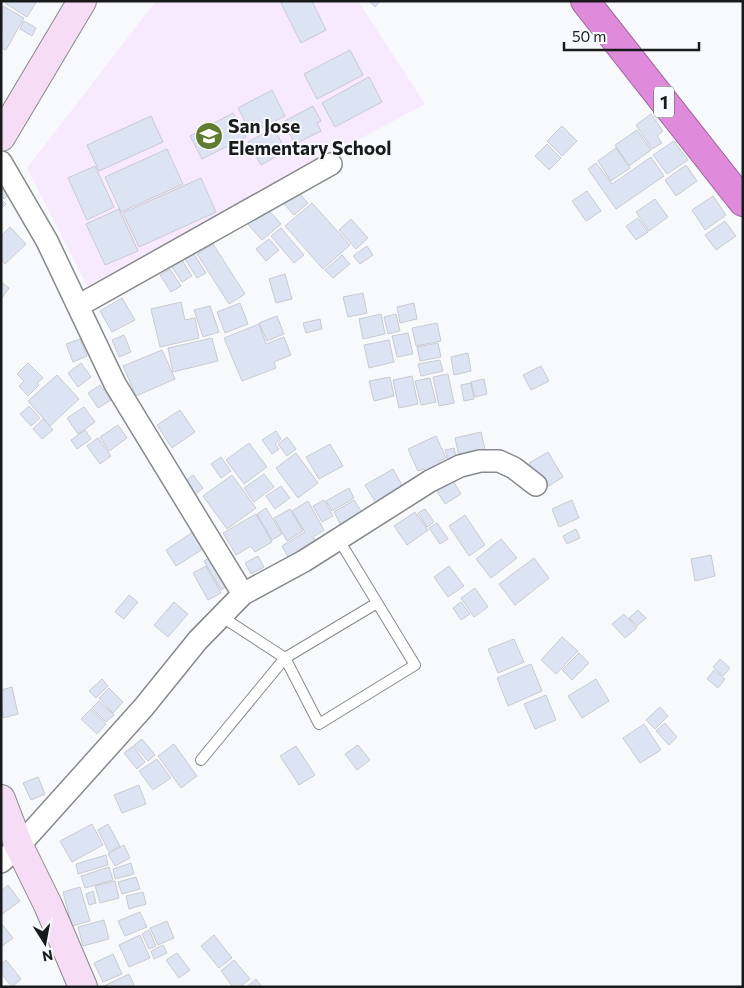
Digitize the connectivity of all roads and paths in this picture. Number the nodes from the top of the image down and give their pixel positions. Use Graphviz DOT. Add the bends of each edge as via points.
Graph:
graph roads {
  1 [pos="82,1"];
  2 [pos="585,1"];
  3 [pos="1,137"];
  4 [pos="1,162"];
  5 [pos="331,164"];
  6 [pos="743,202"];
  7 [pos="78,306"];
  8 [pos="536,485"];
  9 [pos="339,540"];
  10 [pos="243,594"];
  11 [pos="377,603"];
  12 [pos="222,617"];
  13 [pos="285,658"];
  14 [pos="201,760"];
  15 [pos="1,798"];
  16 [pos="10,854"];
  17 [pos="83,987"];
  1 -- 3 [label="main road"];
  2 -- 6 [label="highway, 1"];
  4 -- 7 [label="street" via="47,241"];
  5 -- 7 [label="street"];
  7 -- 10 [label="street" via="115,384"];
  8 -- 9 [label="street" via="500,461 460,466 430,481"];
  9 -- 10 [label="street"];
  9 -- 11 [label="lane"];
  10 -- 12 [label="street"];
  11 -- 13 [label="lane"];
  11 -- 13 [label="lane" via="415,665 319,724"];
  12 -- 13 [label="lane"];
  12 -- 16 [label="street" via="198,640 143,708"];
  13 -- 14 [label="lane"];
  15 -- 16 [label="main road"];
  16 -- 17 [label="main road" via="48,905"];
}
